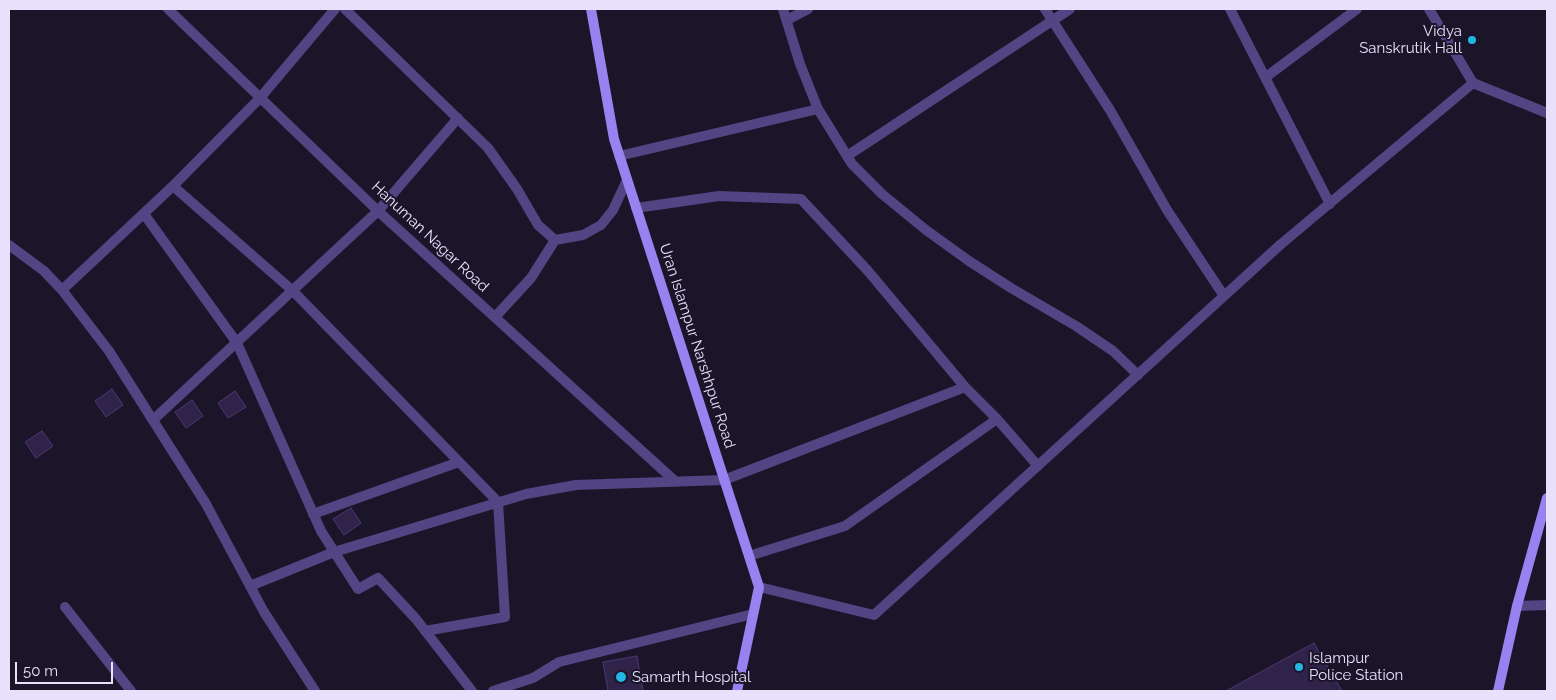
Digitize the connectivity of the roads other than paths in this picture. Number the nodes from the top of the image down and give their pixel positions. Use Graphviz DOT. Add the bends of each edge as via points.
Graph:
graph roads {
  1 [pos="168,9"];
  2 [pos="335,9"];
  3 [pos="345,9"];
  4 [pos="590,9"];
  5 [pos="783,9"];
  6 [pos="808,9"];
  7 [pos="1045,9"];
  8 [pos="1070,9"];
  9 [pos="1230,9"];
  10 [pos="1357,9"];
  11 [pos="1430,9"];
  12 [pos="787,20"];
  13 [pos="1053,21"];
  14 [pos="1266,77"];
  15 [pos="1473,83"];
  16 [pos="260,98"];
  17 [pos="818,109"];
  18 [pos="1547,113"];
  19 [pos="458,118"];
  20 [pos="619,156"];
  21 [pos="847,156"];
  22 [pos="627,180"];
  23 [pos="173,186"];
  24 [pos="1330,204"];
  25 [pos="636,208"];
  26 [pos="378,211"];
  27 [pos="144,214"];
  28 [pos="555,240"];
  29 [pos="9,245"];
  30 [pos="62,290"];
  31 [pos="293,291"];
  32 [pos="1224,296"];
  33 [pos="495,317"];
  34 [pos="237,342"];
  35 [pos="1138,374"];
  36 [pos="965,387"];
  37 [pos="997,419"];
  38 [pos="153,420"];
  39 [pos="459,462"];
  40 [pos="1038,466"];
  41 [pos="724,480"];
  42 [pos="676,482"];
  43 [pos="1547,498"];
  44 [pos="498,502"];
  45 [pos="313,514"];
  46 [pos="334,552"];
  47 [pos="749,556"];
  48 [pos="250,586"];
  49 [pos="759,586"];
  50 [pos="1547,605"];
  51 [pos="65,606"];
  52 [pos="1516,606"];
  53 [pos="753,614"];
  54 [pos="425,630"];
  55 [pos="131,691"];
  56 [pos="315,691"];
  57 [pos="472,691"];
  58 [pos="493,691"];
  59 [pos="737,691"];
  60 [pos="1498,691"];
  1 -- 16 [label="street, Hanuman Nagar Road"];
  2 -- 16 [label="street"];
  3 -- 19 [label="street"];
  4 -- 20 [label="main road, Uran Islampur Narshhpur Road"];
  5 -- 12 [label="street"];
  6 -- 12 [label="street"];
  7 -- 13 [label="street"];
  8 -- 13 [label="street"];
  9 -- 14 [label="street"];
  10 -- 14 [label="street"];
  11 -- 15 [label="street"];
  12 -- 17 [label="street"];
  13 -- 21 [label="street"];
  13 -- 32 [label="street" via="1110,110 1167,210"];
  14 -- 24 [label="street"];
  15 -- 18 [label="street"];
  15 -- 24 [label="street"];
  16 -- 23 [label="street"];
  16 -- 26 [label="street, Hanuman Nagar Road"];
  17 -- 20 [label="street"];
  17 -- 21 [label="street"];
  19 -- 26 [label="street"];
  19 -- 28 [label="street" via="488,148 517,188 538,225"];
  20 -- 22 [label="main road, Uran Islampur Narshhpur Road"];
  21 -- 35 [label="street" via="882,194 926,230 1011,288 1113,351"];
  22 -- 25 [label="main road, Uran Islampur Narshhpur Road"];
  22 -- 28 [label="street" via="613,210 601,225 583,235"];
  23 -- 27 [label="street"];
  23 -- 31 [label="street"];
  24 -- 32 [label="street"];
  25 -- 36 [label="street" via="719,196 801,199 868,271"];
  25 -- 41 [label="main road, Uran Islampur Narshhpur Road"];
  26 -- 31 [label="street"];
  26 -- 33 [label="street, Hanuman Nagar Road"];
  27 -- 30 [label="street"];
  27 -- 34 [label="street"];
  28 -- 33 [label="street" via="531,278"];
  29 -- 30 [label="street" via="44,271"];
  30 -- 38 [label="street" via="109,351"];
  31 -- 34 [label="street"];
  31 -- 39 [label="street"];
  32 -- 35 [label="street"];
  33 -- 42 [label="street, Hanuman Nagar Road"];
  34 -- 38 [label="street"];
  34 -- 45 [label="street"];
  35 -- 40 [label="street"];
  36 -- 37 [label="street"];
  36 -- 41 [label="street"];
  37 -- 40 [label="street"];
  37 -- 47 [label="street" via="845,526"];
  38 -- 48 [label="street" via="206,504"];
  39 -- 44 [label="street"];
  39 -- 45 [label="street"];
  40 -- 49 [label="street" via="874,615"];
  41 -- 42 [label="street"];
  41 -- 47 [label="main road, Uran Islampur Narshhpur Road"];
  42 -- 44 [label="street" via="576,485"];
  43 -- 52 [label="main road"];
  44 -- 46 [label="street"];
  44 -- 54 [label="street" via="505,617"];
  45 -- 46 [label="street" via="320,532"];
  46 -- 48 [label="street"];
  46 -- 54 [label="street" via="358,589 378,578"];
  47 -- 49 [label="main road, Uran Islampur Narshhpur Road"];
  48 -- 56 [label="street"];
  49 -- 53 [label="main road"];
  50 -- 52 [label="street"];
  51 -- 55 [label="street"];
  52 -- 60 [label="main road"];
  53 -- 58 [label="street" via="559,662 533,678"];
  53 -- 59 [label="main road"];
  54 -- 57 [label="street"];
}
